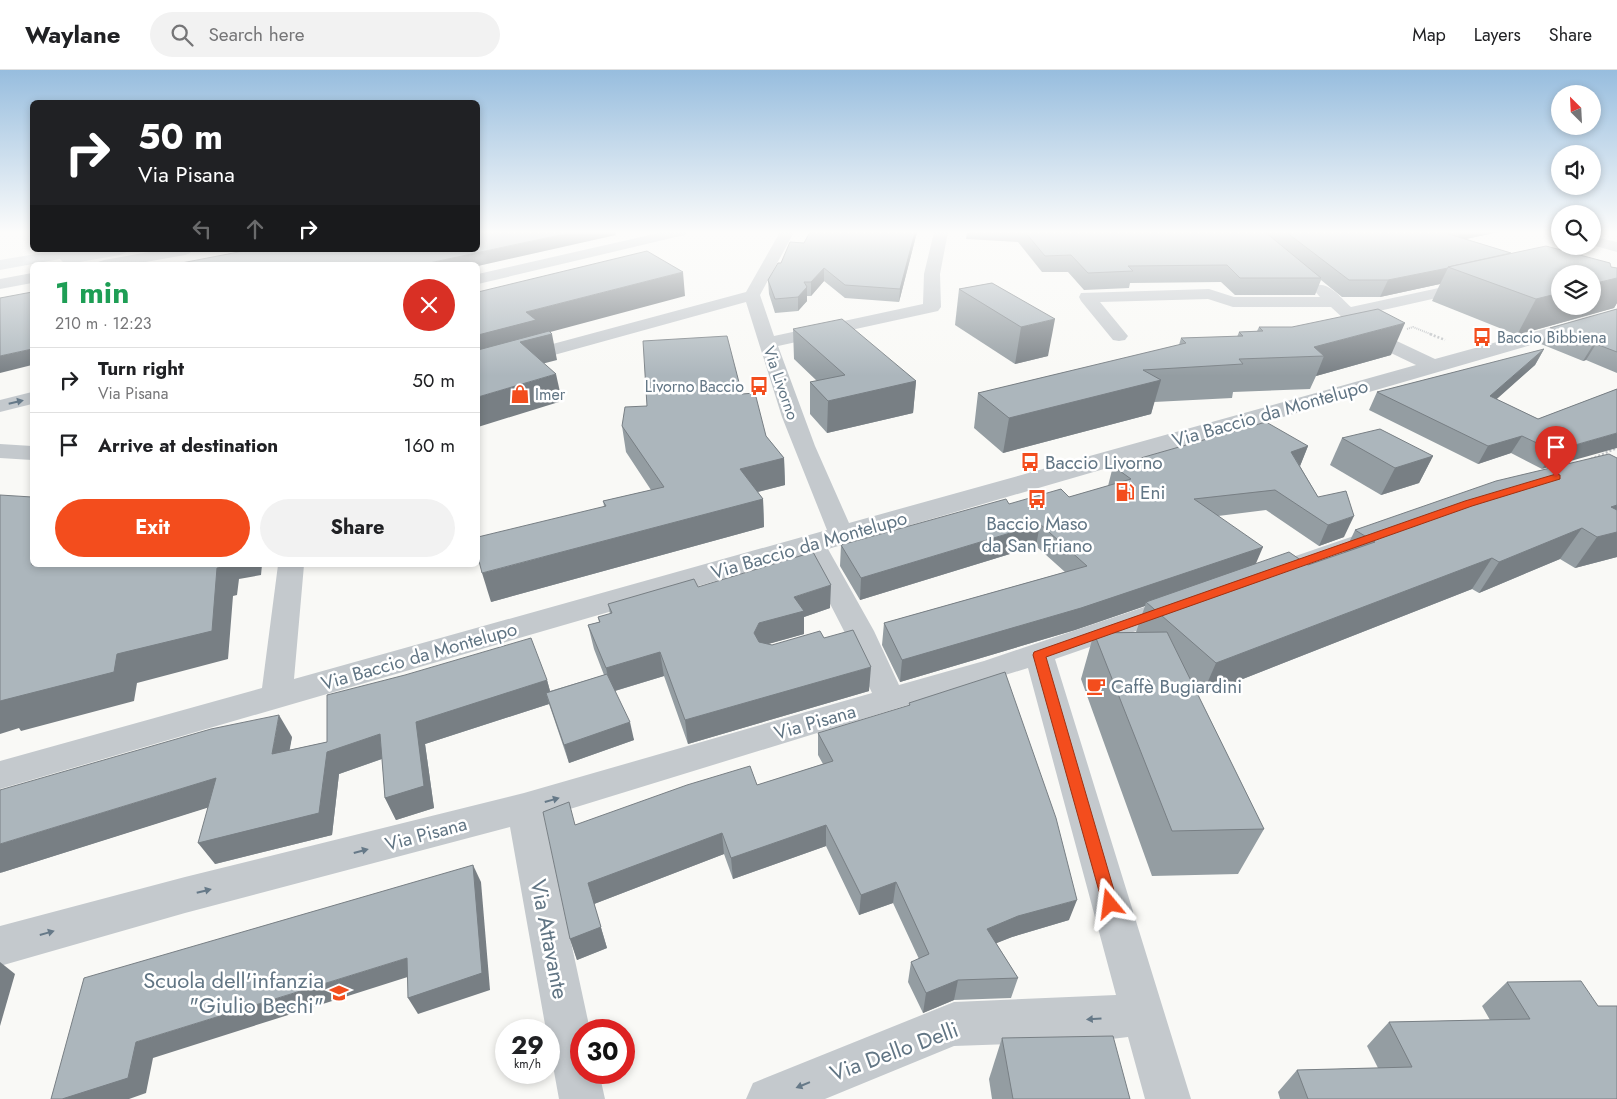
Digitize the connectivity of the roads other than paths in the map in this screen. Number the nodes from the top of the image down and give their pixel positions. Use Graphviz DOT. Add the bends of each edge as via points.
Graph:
graph roads {
  1 [pos="21,280"];
  2 [pos="529,280"];
  3 [pos="760,280"];
  4 [pos="932,280"];
  5 [pos="1310,280"];
  6 [pos="1483,283"];
  7 [pos="0,284"];
  8 [pos="480,292"];
  9 [pos="752,294"];
  10 [pos="1614,305"];
  11 [pos="1341,307"];
  12 [pos="1119,336"];
  13 [pos="767,344"];
  14 [pos="1434,366"];
  15 [pos="480,369"];
  16 [pos="30,384"];
  17 [pos="0,391"];
  18 [pos="30,398"];
  19 [pos="0,406"];
  20 [pos="0,451"];
  21 [pos="30,453"];
  22 [pos="1402,527"];
  23 [pos="842,535"];
  24 [pos="812,544"];
  25 [pos="291,567"];
  26 [pos="1244,583"];
  27 [pos="1198,600"];
  28 [pos="1039,655"];
  29 [pos="277,696"];
  30 [pos="891,700"];
  31 [pos="0,775"];
  32 [pos="524,808"];
  33 [pos="0,946"];
  34 [pos="1142,1014"];
  35 [pos="582,1099"];
  36 [pos="769,1099"];
  37 [pos="1168,1099"];
  1 -- 7 [label="street"];
  2 -- 8 [label="street"];
  3 -- 9 [label="street"];
  4 -- 13 [label="street" via="932,307"];
  5 -- 11 [label="street"];
  6 -- 11 [label="street"];
  9 -- 13 [label="street, Via Livorno"];
  9 -- 15 [label="street"];
  10 -- 14 [label="street, Via Baccio da Montelupo"];
  11 -- 12 [label="street" via="1233,302 1209,294 1086,297"];
  11 -- 14 [label="street" via="1382,342"];
  13 -- 23 [label="street, Via Livorno" via="812,472"];
  14 -- 23 [label="street, Via Baccio da Montelupo"];
  16 -- 17 [label="street"];
  19 -- 18 [label="street, one-way"];
  20 -- 21 [label="street"];
  22 -- 26 [label="street"];
  23 -- 24 [label="street, Via Baccio da Montelupo"];
  24 -- 29 [label="street, Via Baccio da Montelupo"];
  24 -- 30 [label="street" via="846,634 872,661"];
  25 -- 29 [label="street"];
  27 -- 28 [label="street, Via Pisana"];
  28 -- 30 [label="street, Via Pisana"];
  28 -- 34 [label="street"];
  29 -- 31 [label="street, Via Baccio da Montelupo"];
  32 -- 30 [label="street, Via Pisana, one-way"];
  33 -- 32 [label="street, Via Pisana, one-way"];
  32 -- 35 [label="street, Via Attavante"];
  34 -- 36 [label="street, Via Dello Delli, one-way" via="954,1024"];
  34 -- 37 [label="street"];
}
